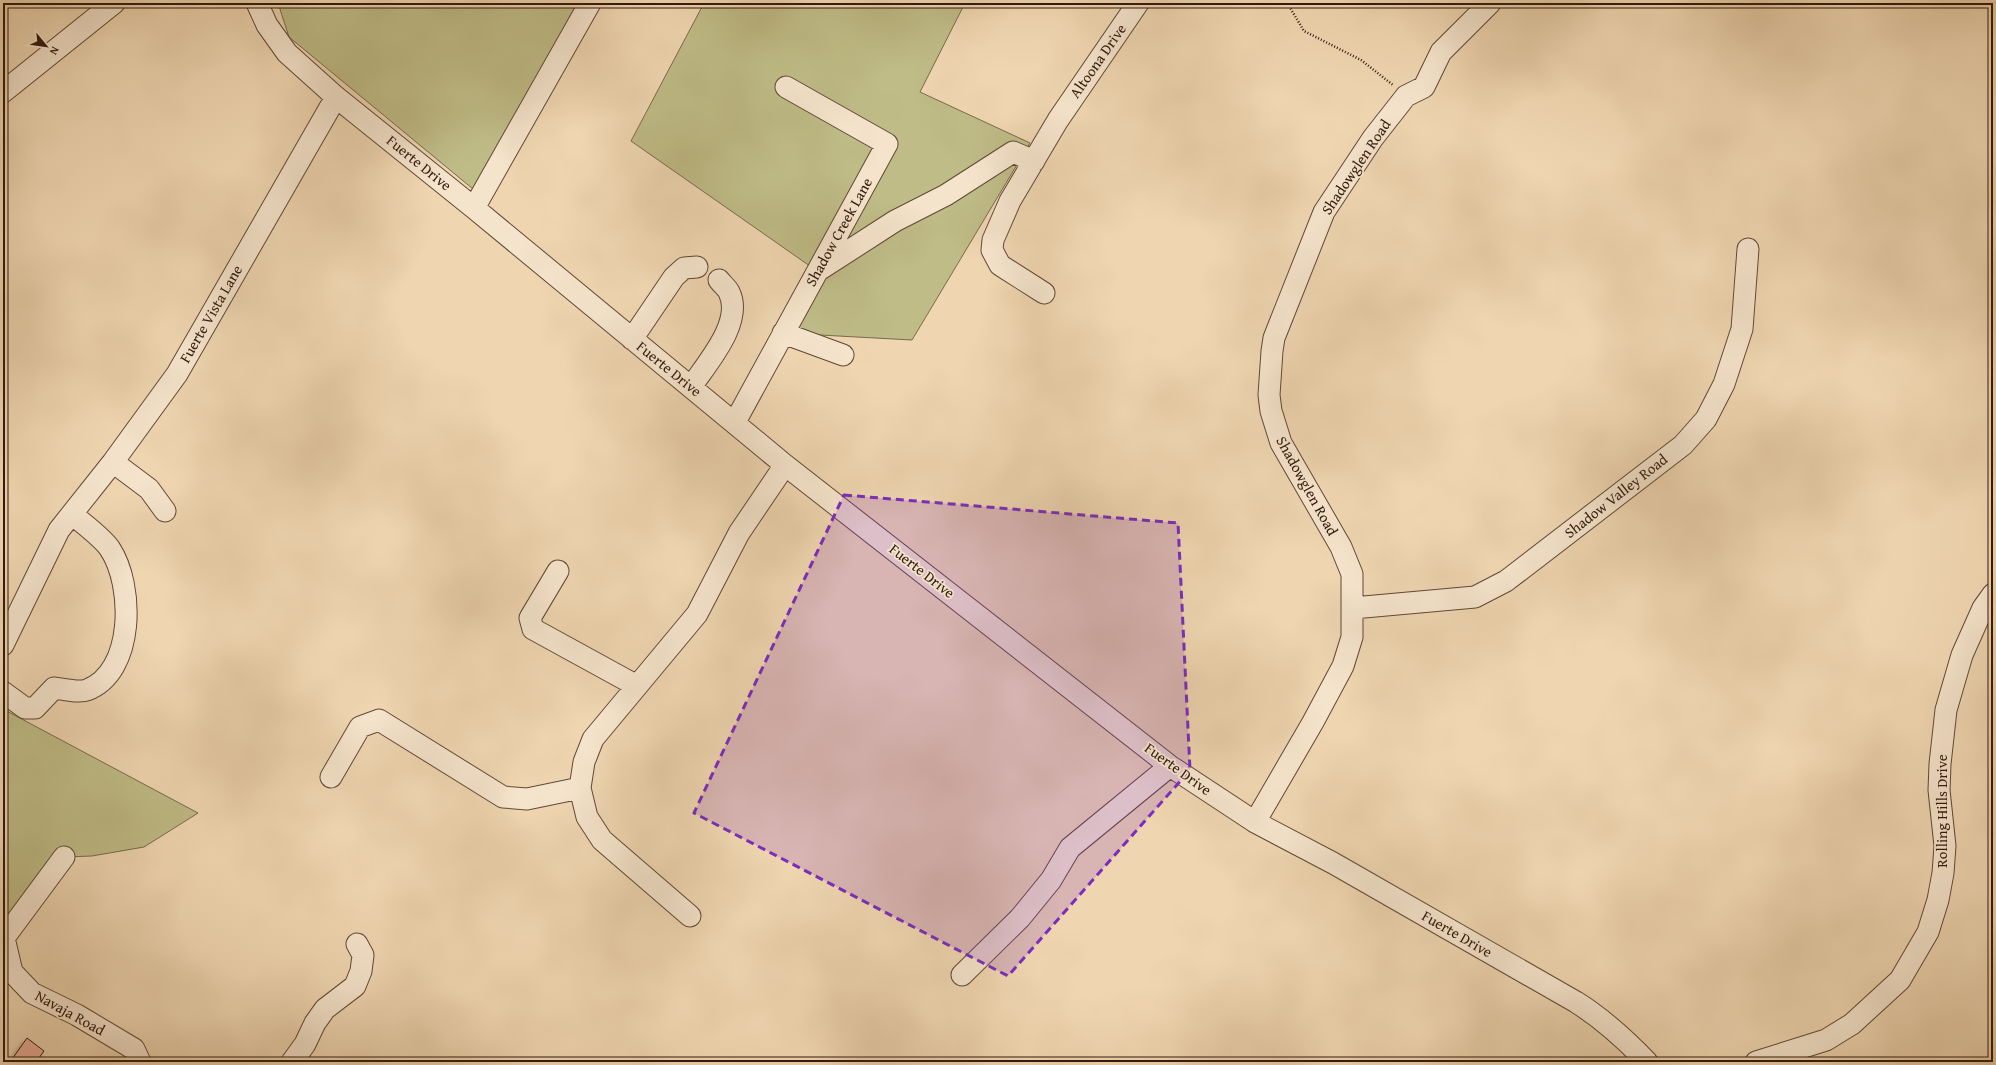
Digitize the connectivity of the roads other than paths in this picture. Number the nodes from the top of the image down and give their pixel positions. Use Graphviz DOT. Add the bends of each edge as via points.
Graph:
graph roads {
  1 [pos="114,3"];
  2 [pos="257,3"];
  3 [pos="590,3"];
  4 [pos="1138,3"];
  5 [pos="1490,3"];
  6 [pos="786,87"];
  7 [pos="3,92"];
  8 [pos="336,98"];
  9 [pos="1034,161"];
  10 [pos="474,208"];
  11 [pos="1748,249"];
  12 [pos="697,267"];
  13 [pos="817,271"];
  14 [pos="719,280"];
  15 [pos="1044,293"];
  16 [pos="783,333"];
  17 [pos="632,339"];
  18 [pos="843,355"];
  19 [pos="691,387"];
  20 [pos="735,422"];
  21 [pos="114,462"];
  22 [pos="785,464"];
  23 [pos="165,511"];
  24 [pos="72,514"];
  25 [pos="558,571"];
  26 [pos="1993,594"];
  27 [pos="1353,608"];
  28 [pos="3,645"];
  29 [pos="637,686"];
  30 [pos="3,692"];
  31 [pos="1170,766"];
  32 [pos="331,777"];
  33 [pos="580,788"];
  34 [pos="1255,822"];
  35 [pos="64,857"];
  36 [pos="690,916"];
  37 [pos="357,944"];
  38 [pos="962,975"];
  39 [pos="1763,1061"];
  40 [pos="140,1062"];
  41 [pos="292,1062"];
  42 [pos="1647,1062"];
  1 -- 7 [label="street"];
  2 -- 8 [label="street, Fuerte Drive" via="279,44"];
  3 -- 10 [label="street"];
  4 -- 9 [label="street, Altoona Drive" via="1058,120"];
  5 -- 27 [label="street, Shadowglen Road" via="1441,52 1424,87 1406,96 1373,138 1324,212 1274,338 1269,395 1275,427 1281,443 1342,547 1352,574"];
  6 -- 13 [label="street, Shadow Creek Lane" via="887,144"];
  8 -- 10 [label="street, Fuerte Drive"];
  8 -- 21 [label="street, Fuerte Vista Lane" via="177,374"];
  9 -- 13 [label="street" via="1013,152"];
  9 -- 15 [label="street, Altoona Drive" via="1010,201 993,240 992,250 1000,265"];
  10 -- 17 [label="street, Fuerte Drive"];
  11 -- 27 [label="street, Shadow Valley Road" via="1742,329 1724,384 1706,419 1683,445 1506,581 1474,598"];
  12 -- 17 [label="street" via="684,268 674,277"];
  13 -- 16 [label="street, Shadow Creek Lane"];
  14 -- 19 [label="street" via="729,293 733,312 723,339"];
  16 -- 18 [label="street"];
  16 -- 20 [label="street, Shadow Creek Lane"];
  17 -- 19 [label="street, Fuerte Drive"];
  19 -- 20 [label="street, Fuerte Drive"];
  20 -- 22 [label="street, Fuerte Drive"];
  21 -- 23 [label="street" via="149,489"];
  21 -- 24 [label="street, Fuerte Vista Lane"];
  22 -- 29 [label="street" via="739,533 697,614"];
  22 -- 31 [label="street, Fuerte Drive"];
  24 -- 28 [label="street, Fuerte Vista Lane" via="59,530"];
  24 -- 30 [label="street" via="110,548 122,575 126,604 123,645 108,677 85,691 54,688 35,708 25,708"];
  25 -- 29 [label="street" via="530,618 533,629"];
  26 -- 39 [label="street, Rolling Hills Drive" via="1983,608 1962,655 1946,710 1940,770 1941,817 1945,846 1938,900 1928,932 1900,980 1852,1024 1826,1040"];
  27 -- 34 [label="street, Shadowglen Road" via="1352,637 1343,666"];
  29 -- 33 [label="street" via="593,739 584,762"];
  31 -- 34 [label="street, Fuerte Drive"];
  31 -- 38 [label="street" via="1070,848 1051,880 1020,918"];
  32 -- 33 [label="street" via="360,727 379,720 503,797 528,799"];
  33 -- 36 [label="street" via="587,817 602,840"];
  34 -- 42 [label="street, Fuerte Drive" via="1333,863 1576,1002 1624,1038"];
  35 -- 40 [label="street, Navaja Road" via="4,938 12,972 32,993 77,1015 134,1049"];
  37 -- 41 [label="street" via="363,955 361,971 355,986 325,1009"];
}
